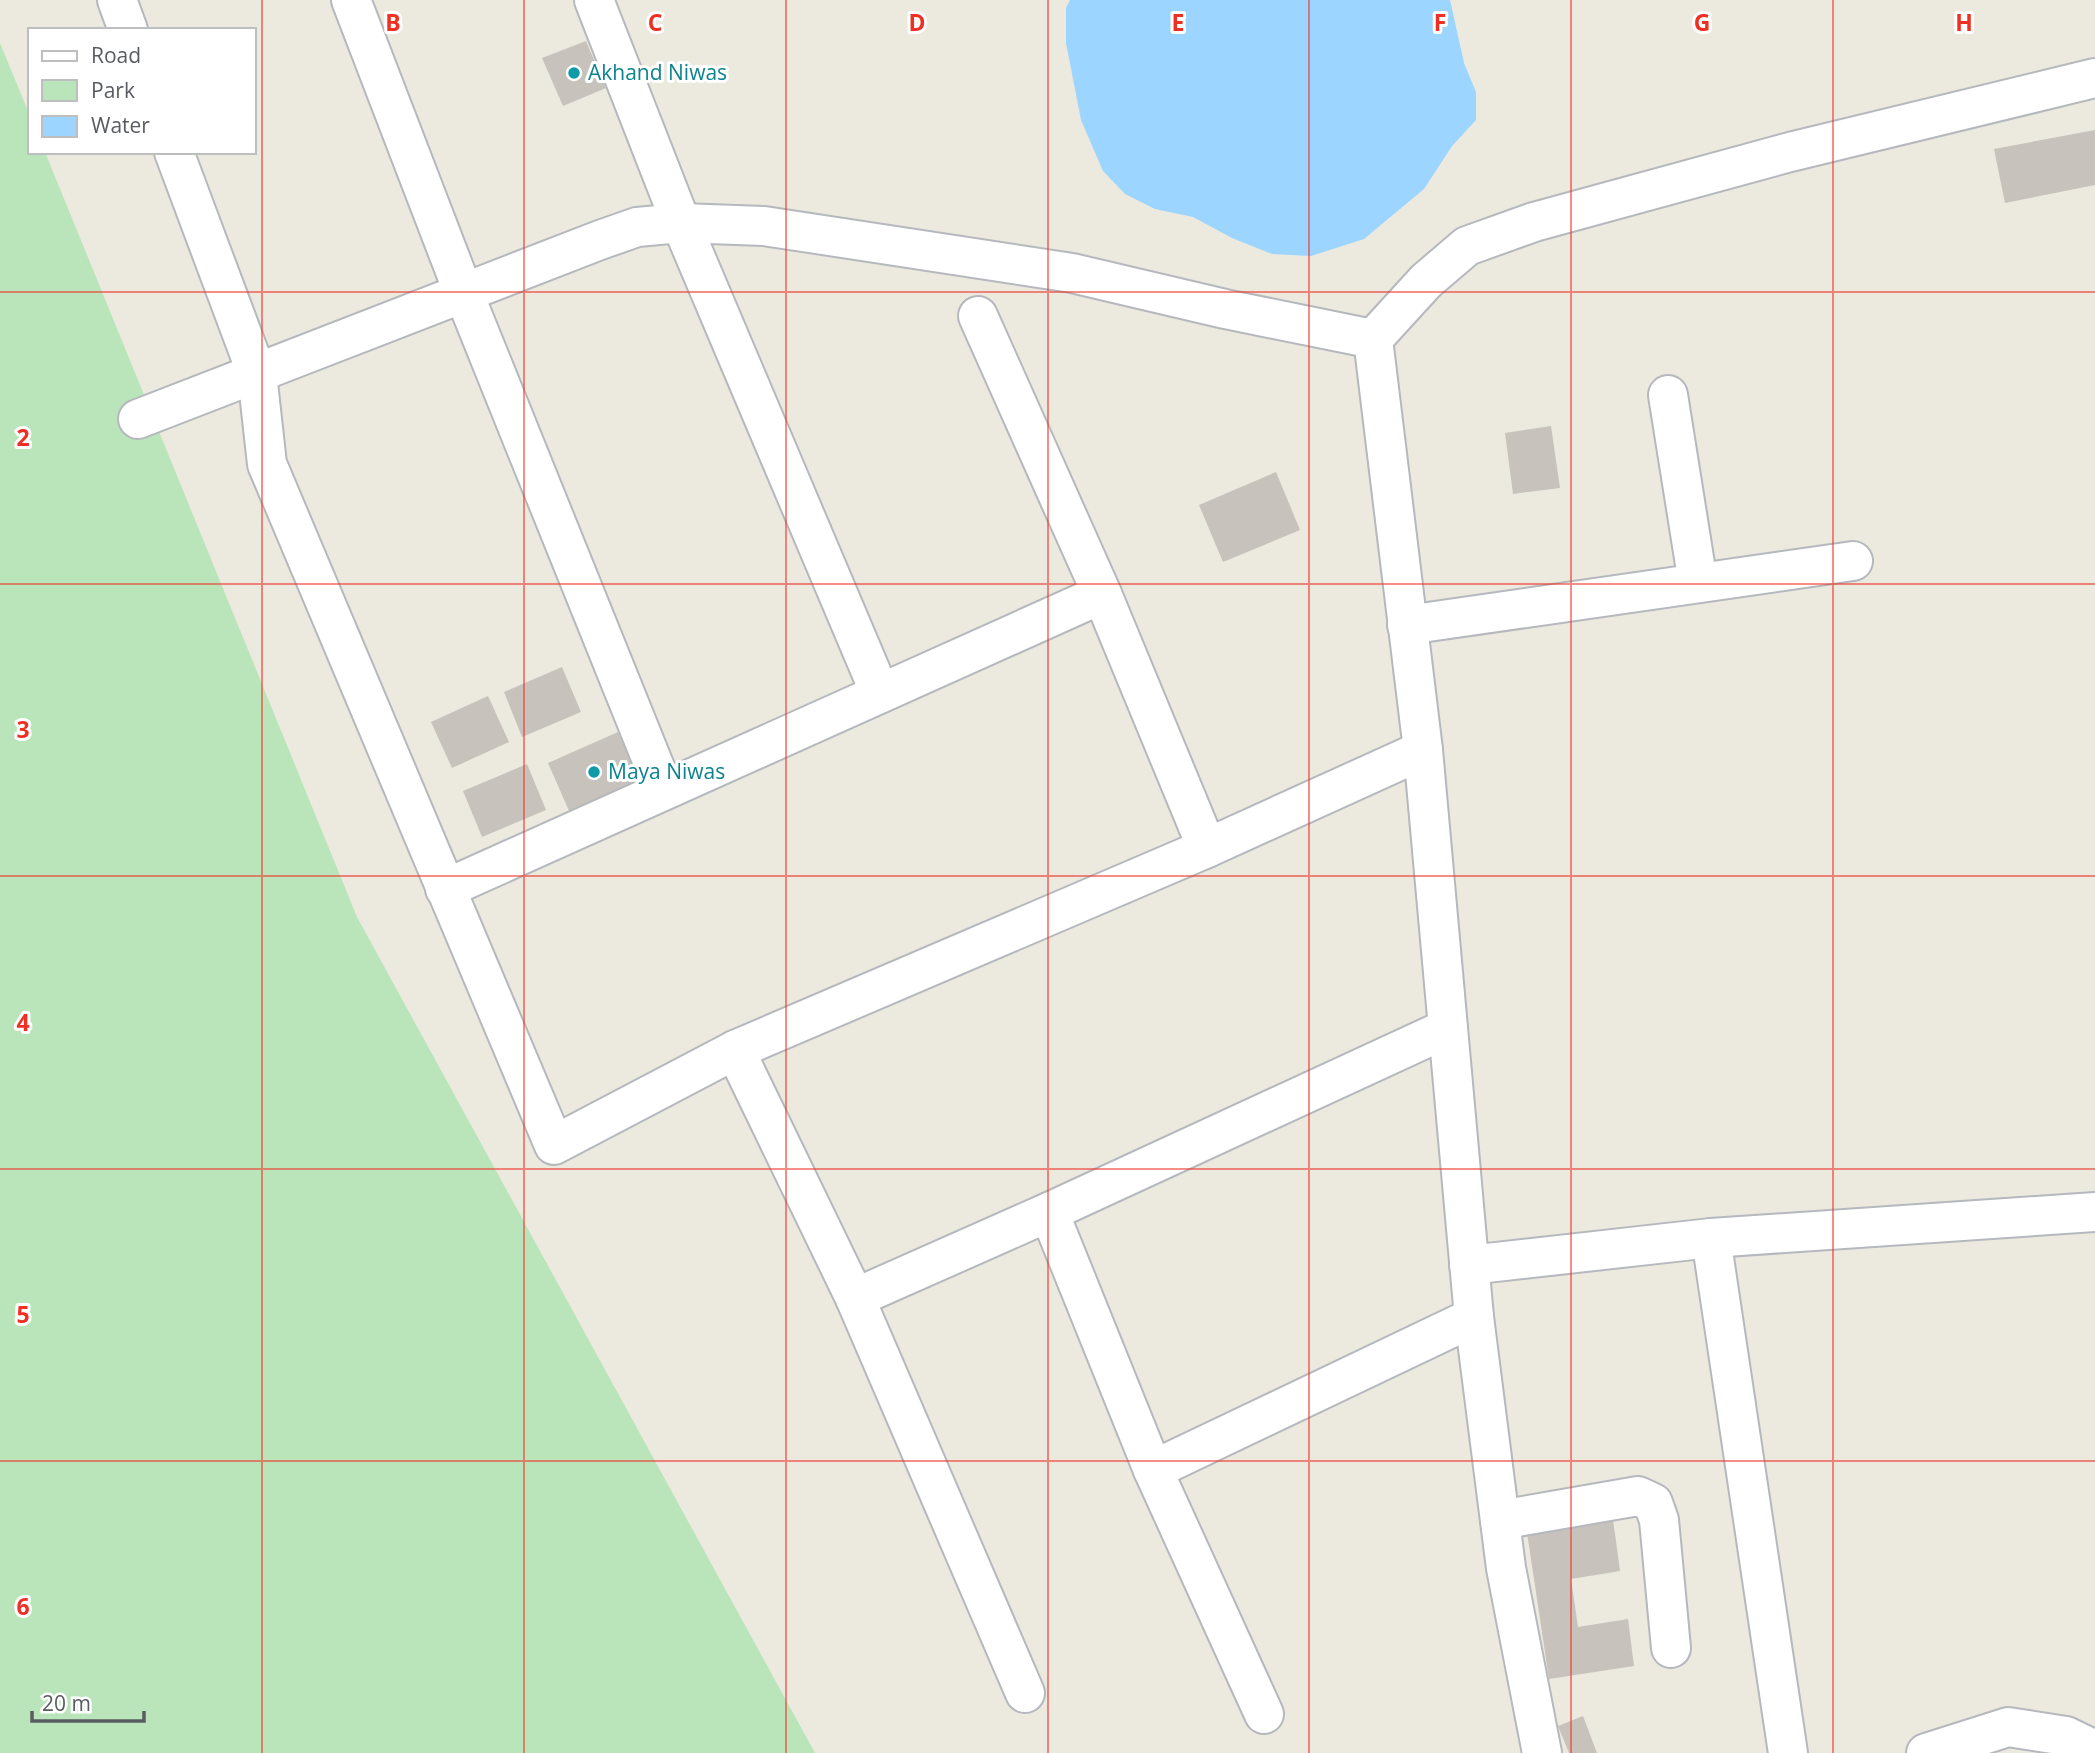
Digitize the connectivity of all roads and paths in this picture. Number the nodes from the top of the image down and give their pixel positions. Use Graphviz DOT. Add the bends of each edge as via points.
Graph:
graph roads {
  1 [pos="117,0"];
  2 [pos="351,0"];
  3 [pos="594,0"];
  4 [pos="127,28"];
  5 [pos="2095,78"];
  6 [pos="175,154"];
  7 [pos="681,223"];
  8 [pos="464,294"];
  9 [pos="978,316"];
  10 [pos="1373,339"];
  11 [pos="257,374"];
  12 [pos="1668,395"];
  13 [pos="138,419"];
  14 [pos="1853,561"];
  15 [pos="1698,583"];
  16 [pos="1102,594"];
  17 [pos="1408,625"];
  18 [pos="880,693"];
  19 [pos="1423,750"];
  20 [pos="664,790"];
  21 [pos="1207,848"];
  22 [pos="444,888"];
  23 [pos="1448,1028"];
  24 [pos="735,1050"];
  25 [pos="1049,1212"];
  26 [pos="2095,1212"];
  27 [pos="1711,1238"];
  28 [pos="1469,1265"];
  29 [pos="855,1298"];
  30 [pos="1474,1317"];
  31 [pos="1153,1470"];
  32 [pos="1500,1520"];
  33 [pos="1671,1648"];
  34 [pos="1025,1693"];
  35 [pos="1264,1714"];
  36 [pos="2095,1750"];
  37 [pos="1542,1753"];
  38 [pos="1787,1753"];
  39 [pos="1926,1753"];
  1 -- 4 [label="street"];
  2 -- 8 [label="street"];
  3 -- 7 [label="street"];
  5 -- 10 [label="street" via="1790,152 1534,222 1467,246 1426,281"];
  6 -- 11 [label="street"];
  7 -- 8 [label="street" via="637,227"];
  7 -- 10 [label="street" via="764,226 1072,273"];
  7 -- 18 [label="street"];
  8 -- 11 [label="street"];
  8 -- 20 [label="street"];
  9 -- 16 [label="street"];
  10 -- 17 [label="street"];
  11 -- 13 [label="street"];
  11 -- 22 [label="street" via="267,464"];
  12 -- 15 [label="street"];
  14 -- 15 [label="street"];
  15 -- 17 [label="street"];
  16 -- 18 [label="street"];
  16 -- 21 [label="street"];
  17 -- 19 [label="street"];
  18 -- 20 [label="street"];
  19 -- 21 [label="street"];
  19 -- 23 [label="street"];
  20 -- 22 [label="street"];
  21 -- 24 [label="street"];
  22 -- 24 [label="street" via="554,1145"];
  23 -- 25 [label="street"];
  23 -- 28 [label="street"];
  24 -- 29 [label="street"];
  25 -- 29 [label="street"];
  25 -- 31 [label="street"];
  26 -- 27 [label="street"];
  27 -- 28 [label="street"];
  27 -- 38 [label="street"];
  28 -- 30 [label="street"];
  29 -- 34 [label="street"];
  30 -- 31 [label="street"];
  30 -- 32 [label="street"];
  31 -- 35 [label="street"];
  32 -- 33 [label="street" via="1638,1496 1653,1503 1659,1520"];
  32 -- 37 [label="street"];
  36 -- 39 [label="street" via="2066,1736 2008,1727"];
}
